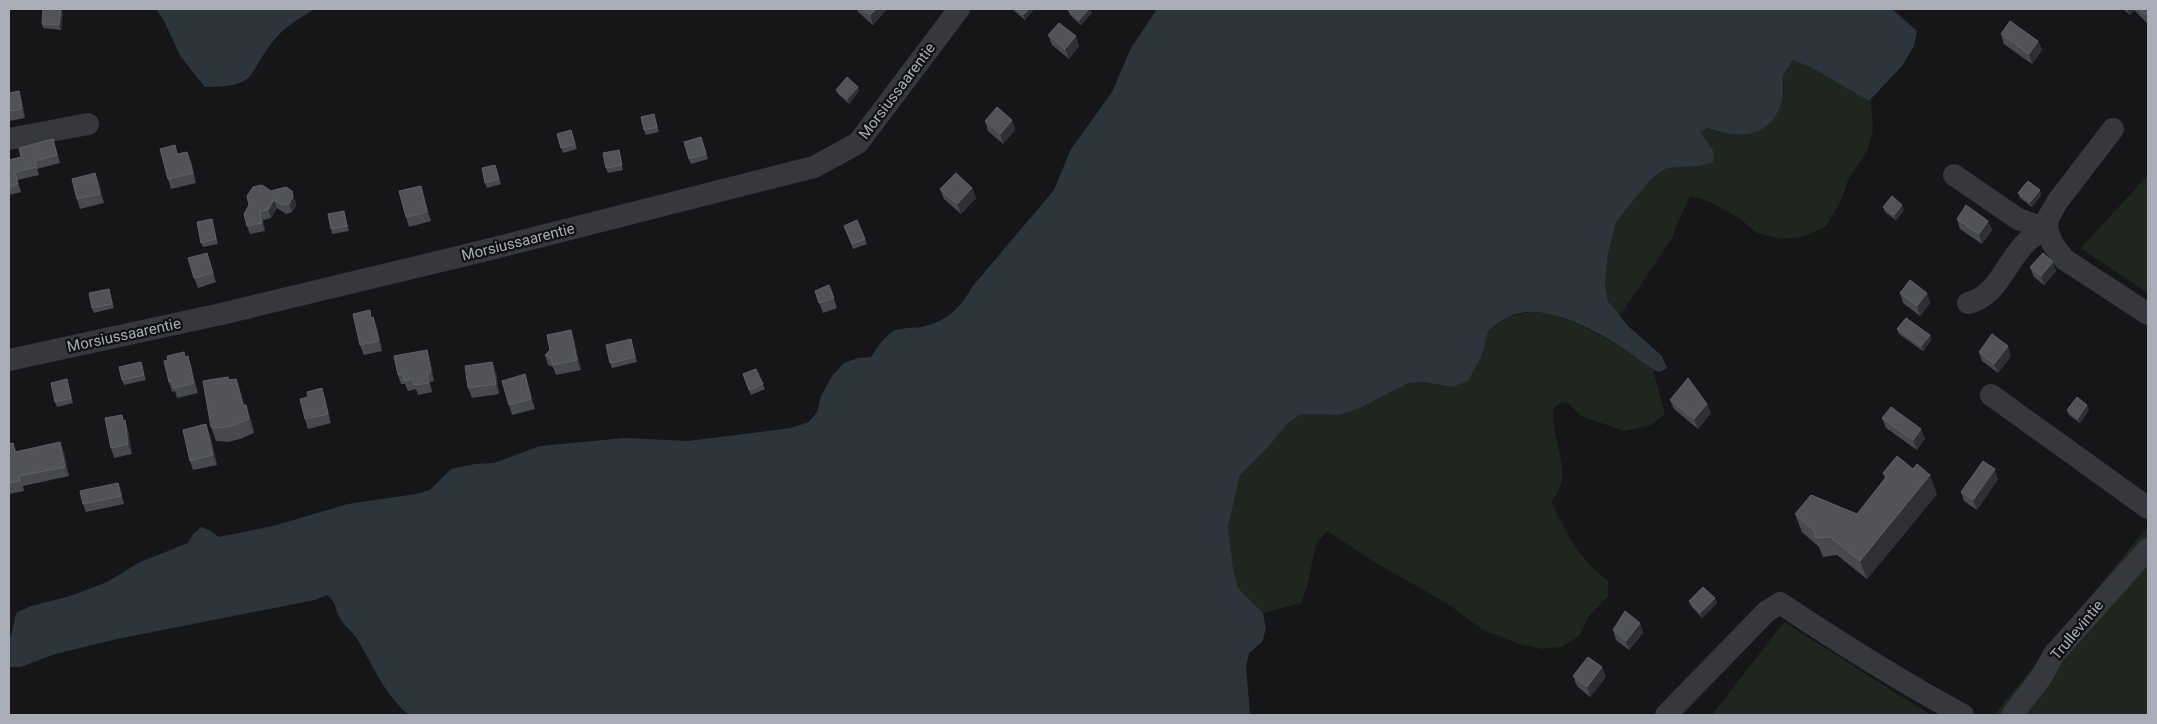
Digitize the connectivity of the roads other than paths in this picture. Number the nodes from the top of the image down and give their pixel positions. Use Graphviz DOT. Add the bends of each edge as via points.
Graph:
graph roads {
  1 [pos="959,9"];
  2 [pos="88,124"];
  3 [pos="2113,129"];
  4 [pos="9,139"];
  5 [pos="1954,175"];
  6 [pos="2047,229"];
  7 [pos="1968,303"];
  8 [pos="2148,314"];
  9 [pos="9,360"];
  10 [pos="1991,395"];
  11 [pos="2148,508"];
  12 [pos="2148,549"];
  13 [pos="1666,715"];
  14 [pos="1964,715"];
  15 [pos="2012,715"];
  1 -- 9 [label="street, Morsiussaarentie" via="858,143 814,167 221,314"];
  2 -- 4 [label="street"];
  3 -- 6 [label="street" via="2057,202 2048,218"];
  5 -- 6 [label="street" via="2018,219"];
  6 -- 7 [label="street" via="2022,244 1993,287 1978,301"];
  6 -- 8 [label="street" via="2052,243 2064,259"];
  10 -- 11 [label="street"];
  12 -- 15 [label="street, Trullevintie" via="2054,654 2042,676"];
  13 -- 14 [label="street" via="1767,611 1780,603 1857,654"];
}
